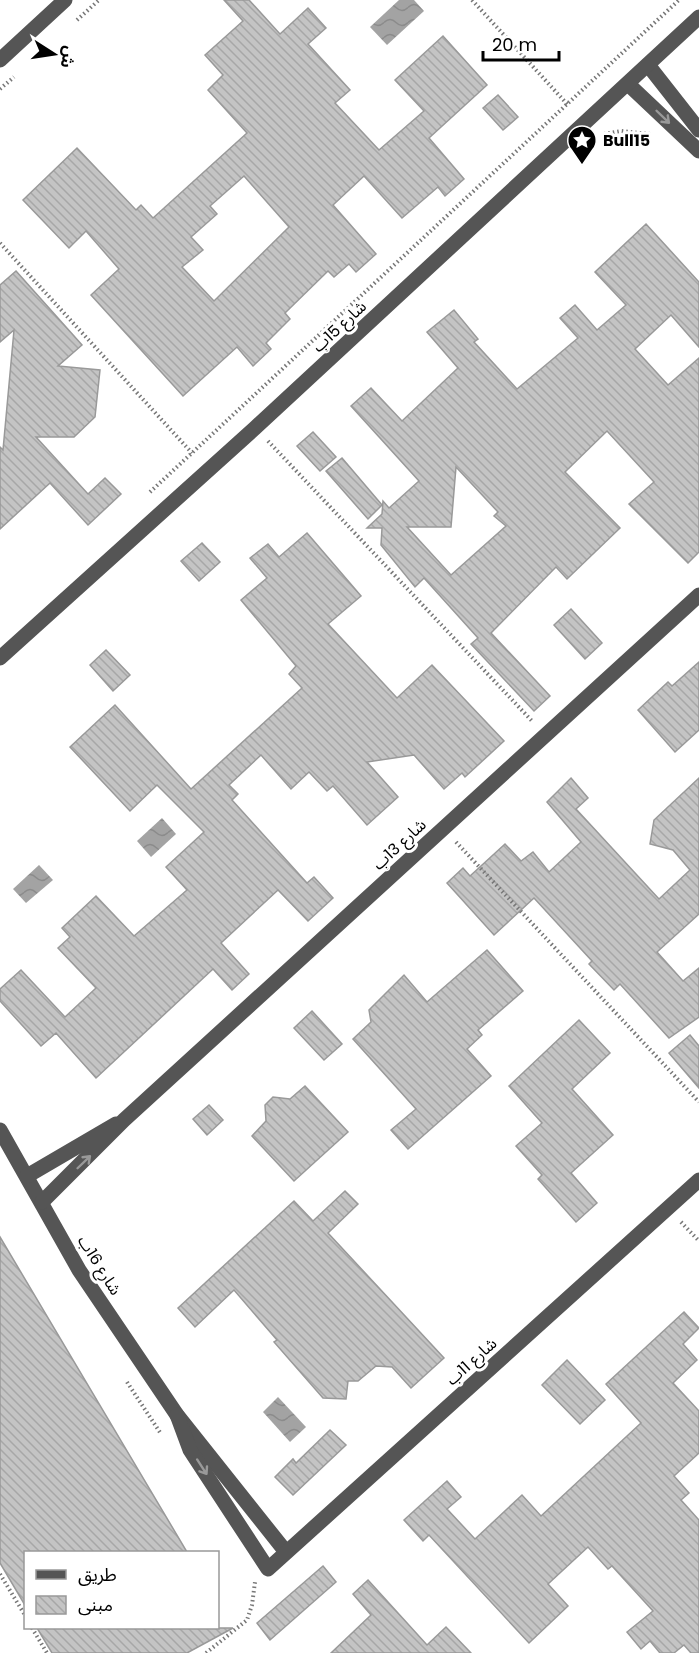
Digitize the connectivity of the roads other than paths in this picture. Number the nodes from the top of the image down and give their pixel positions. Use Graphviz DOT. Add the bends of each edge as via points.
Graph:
graph roads {
  1 [pos="65,0"];
  2 [pos="699,16"];
  3 [pos="0,60"];
  4 [pos="648,65"];
  5 [pos="628,84"];
  6 [pos="699,130"];
  7 [pos="699,151"];
  8 [pos="699,595"];
  9 [pos="0,658"];
  10 [pos="124,1120"];
  11 [pos="0,1130"];
  12 [pos="27,1176"];
  13 [pos="699,1180"];
  14 [pos="42,1202"];
  15 [pos="177,1415"];
  16 [pos="286,1552"];
  17 [pos="268,1569"];
  1 -- 3 [label="street"];
  2 -- 4 [label="street, شارع 15ب"];
  4 -- 5 [label="street, شارع 15ب"];
  4 -- 6 [label="street"];
  5 -- 7 [label="street, one-way"];
  5 -- 9 [label="street, شارع 15ب"];
  8 -- 10 [label="street, شارع 13ب"];
  10 -- 12 [label="street, شارع 13ب"];
  14 -- 10 [label="street, شارع 13ب, one-way"];
  11 -- 12 [label="street, شارع 16ب"];
  12 -- 14 [label="street, شارع 16ب"];
  13 -- 16 [label="street, شارع 11ب"];
  14 -- 15 [label="street, شارع 16ب" via="79,1270"];
  15 -- 16 [label="street, شارع 16ب"];
  15 -- 17 [label="street, شارع 16ب, one-way" via="190,1450"];
  16 -- 17 [label="street, شارع 11ب"];
}
